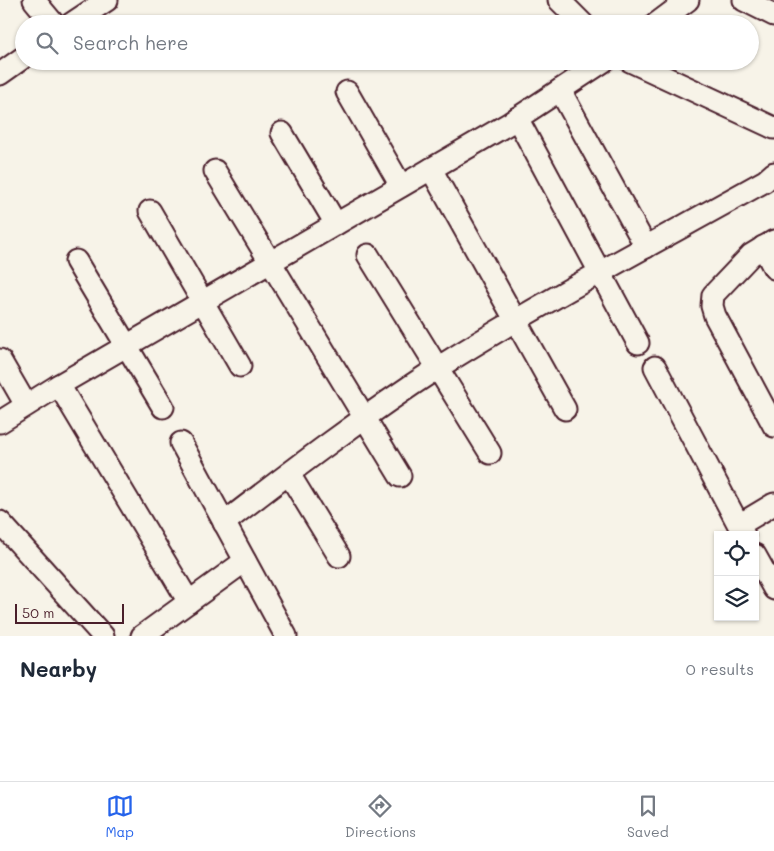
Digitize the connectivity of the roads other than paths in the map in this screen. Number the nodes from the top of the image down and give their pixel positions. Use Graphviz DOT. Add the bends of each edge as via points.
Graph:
graph roads {
  1 [pos="34,0"];
  2 [pos="107,0"];
  3 [pos="559,0"];
  4 [pos="688,0"];
  5 [pos="744,0"];
  6 [pos="46,15"];
  7 [pos="84,15"];
  8 [pos="573,15"];
  9 [pos="668,15"];
  10 [pos="774,15"];
  11 [pos="15,63"];
  12 [pos="590,70"];
  13 [pos="649,70"];
  14 [pos="0,74"];
  15 [pos="560,90"];
  16 [pos="347,92"];
  17 [pos="517,118"];
  18 [pos="774,128"];
  19 [pos="282,133"];
  20 [pos="431,169"];
  21 [pos="215,171"];
  22 [pos="774,173"];
  23 [pos="401,186"];
  24 [pos="150,211"];
  25 [pos="336,224"];
  26 [pos="768,244"];
  27 [pos="646,247"];
  28 [pos="368,255"];
  29 [pos="76,261"];
  30 [pos="270,262"];
  31 [pos="774,268"];
  32 [pos="599,272"];
  33 [pos="203,301"];
  34 [pos="516,321"];
  35 [pos="638,343"];
  36 [pos="127,346"];
  37 [pos="0,360"];
  38 [pos="240,366"];
  39 [pos="655,366"];
  40 [pos="438,368"];
  41 [pos="60,385"];
  42 [pos="26,405"];
  43 [pos="163,407"];
  44 [pos="565,409"];
  45 [pos="364,418"];
  46 [pos="0,422"];
  47 [pos="774,426"];
  48 [pos="181,443"];
  49 [pos="490,453"];
  50 [pos="289,474"];
  51 [pos="400,476"];
  52 [pos="774,504"];
  53 [pos="0,522"];
  54 [pos="224,523"];
  55 [pos="742,530"];
  56 [pos="339,556"];
  57 [pos="245,560"];
  58 [pos="759,561"];
  59 [pos="774,589"];
  60 [pos="189,602"];
  61 [pos="103,636"];
  62 [pos="142,636"];
  63 [pos="286,636"];
  1 -- 6 [label="street"];
  2 -- 7 [label="street"];
  3 -- 8 [label="street"];
  4 -- 9 [label="street"];
  5 -- 10 [label="street"];
  11 -- 14 [label="street"];
  12 -- 15 [label="street"];
  13 -- 18 [label="street"];
  15 -- 17 [label="street"];
  15 -- 27 [label="street"];
  16 -- 23 [label="street"];
  17 -- 20 [label="street"];
  17 -- 32 [label="street"];
  19 -- 25 [label="street"];
  20 -- 23 [label="street"];
  20 -- 34 [label="street"];
  21 -- 30 [label="street"];
  22 -- 27 [label="street"];
  23 -- 25 [label="street"];
  24 -- 33 [label="street"];
  25 -- 30 [label="street"];
  26 -- 31 [label="street"];
  26 -- 47 [label="street" via="751,255 713,295 712,306"];
  27 -- 32 [label="street"];
  28 -- 40 [label="street"];
  29 -- 36 [label="street"];
  30 -- 33 [label="street"];
  30 -- 45 [label="street"];
  32 -- 34 [label="street"];
  32 -- 35 [label="street"];
  33 -- 36 [label="street"];
  33 -- 38 [label="street"];
  34 -- 40 [label="street"];
  34 -- 44 [label="street"];
  36 -- 41 [label="street"];
  36 -- 43 [label="street"];
  37 -- 42 [label="street"];
  39 -- 55 [label="street"];
  40 -- 45 [label="street"];
  40 -- 49 [label="street"];
  41 -- 42 [label="street"];
  41 -- 60 [label="street"];
  42 -- 46 [label="street"];
  45 -- 50 [label="street"];
  45 -- 51 [label="street"];
  48 -- 54 [label="street"];
  50 -- 54 [label="street"];
  50 -- 56 [label="street"];
  52 -- 55 [label="street"];
  53 -- 61 [label="street"];
  54 -- 57 [label="street"];
  57 -- 60 [label="street"];
  57 -- 63 [label="street"];
  58 -- 59 [label="street"];
  60 -- 62 [label="street"];
}
